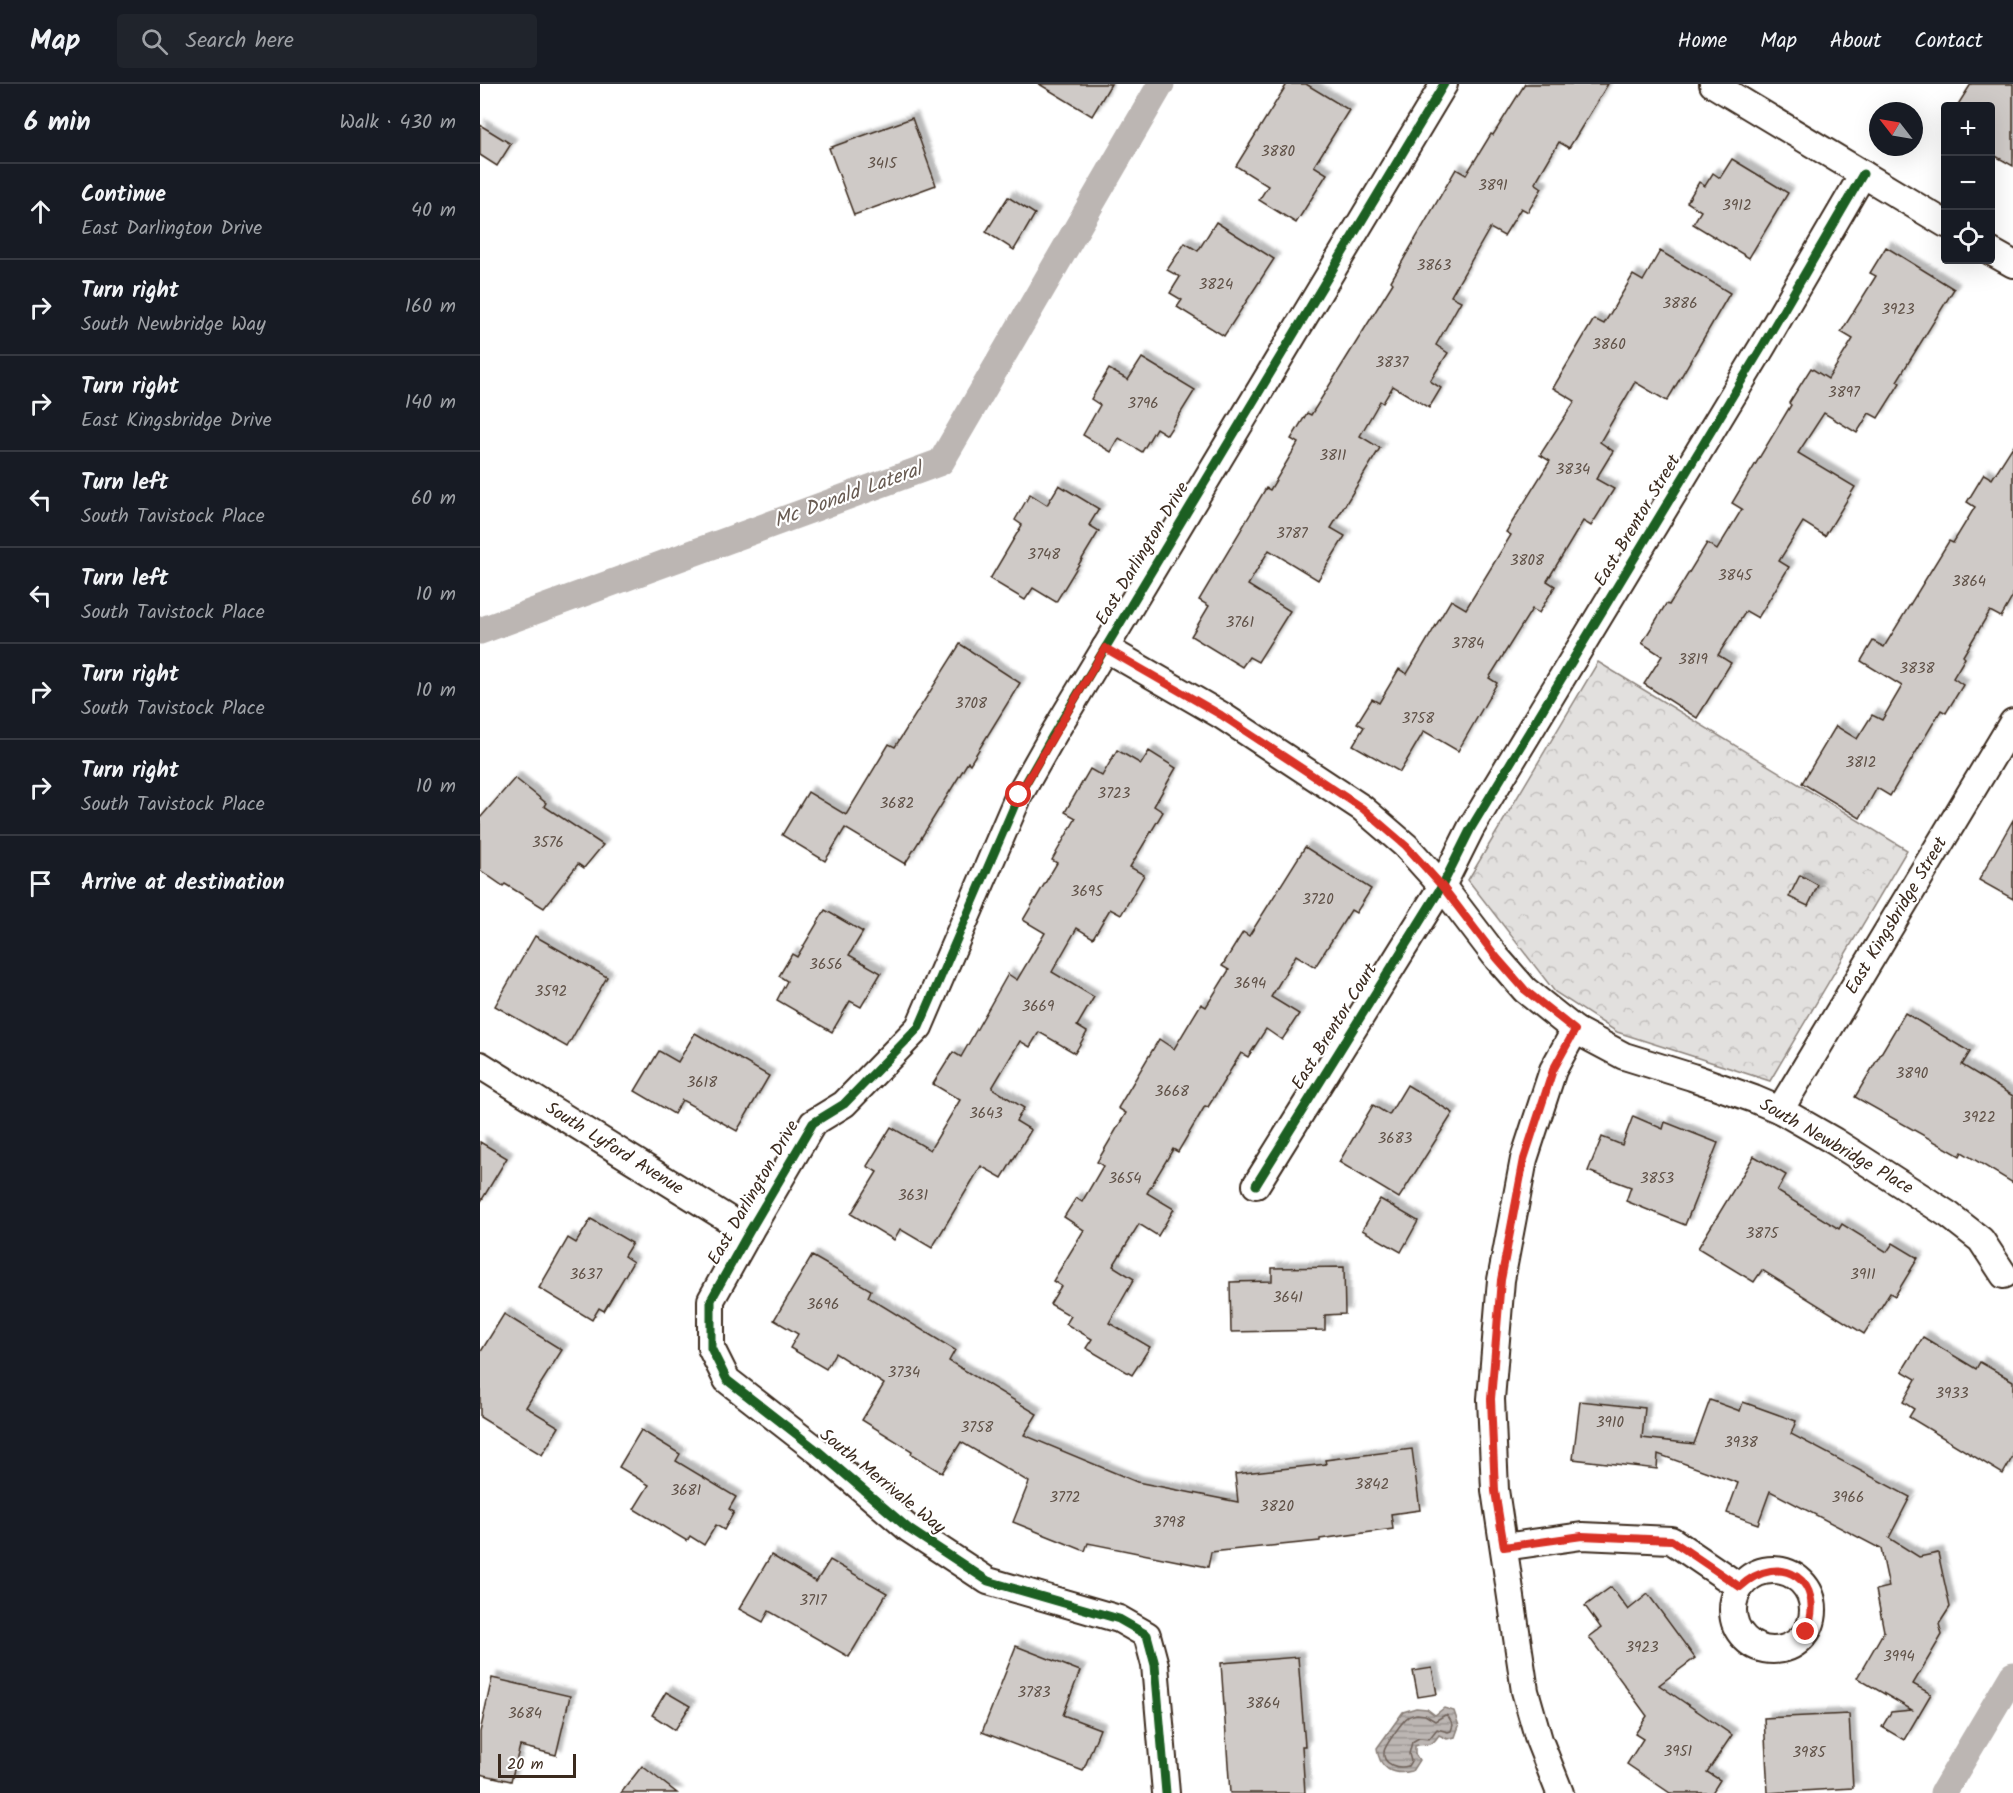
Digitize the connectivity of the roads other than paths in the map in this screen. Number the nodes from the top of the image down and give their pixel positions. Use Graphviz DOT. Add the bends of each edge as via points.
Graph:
graph roads {
  1 [pos="1444,84"];
  2 [pos="1713,84"];
  3 [pos="1863,174"];
  4 [pos="1941,221"];
  5 [pos="1995,254"];
  6 [pos="2013,264"];
  7 [pos="1105,648"];
  8 [pos="2011,730"];
  9 [pos="1442,886"];
  10 [pos="1575,1030"];
  11 [pos="480,1065"];
  12 [pos="1780,1110"];
  13 [pos="1256,1185"];
  14 [pos="748,1232"];
  15 [pos="2004,1275"];
  16 [pos="711,1348"];
  17 [pos="1504,1547"];
  18 [pos="1740,1587"];
  19 [pos="1166,1793"];
  20 [pos="1560,1793"];
  1 -- 7 [label="street, East Darlington Drive"];
  2 -- 3 [label="street"];
  3 -- 4 [label="street"];
  3 -- 9 [label="street, East Brentor Street" via="1471,828"];
  5 -- 6 [label="street"];
  7 -- 9 [label="street, South Newbridge Place" via="1221,715 1362,808 1406,846"];
  7 -- 14 [label="street, East Darlington Drive" via="1019,795 919,1027 844,1104 813,1124"];
  8 -- 12 [label="street, East Kingsbridge Street"];
  9 -- 10 [label="street, South Newbridge Place" via="1525,990"];
  9 -- 13 [label="street, East Brentor Court"];
  10 -- 12 [label="street, South Newbridge Place" via="1624,1056"];
  10 -- 17 [label="street" via="1553,1070 1524,1159 1501,1280 1491,1399 1495,1491"];
  11 -- 14 [label="street, South Lyford Avenue"];
  12 -- 15 [label="street, South Newbridge Place" via="1949,1215 1981,1240"];
  14 -- 16 [label="street, East Darlington Drive" via="711,1300"];
  16 -- 19 [label="street, South Merrivale Way" via="727,1380 919,1536 988,1581 1119,1619 1147,1635 1155,1665"];
  17 -- 18 [label="street" via="1582,1536 1671,1540"];
  17 -- 20 [label="street" via="1525,1691"];
}
